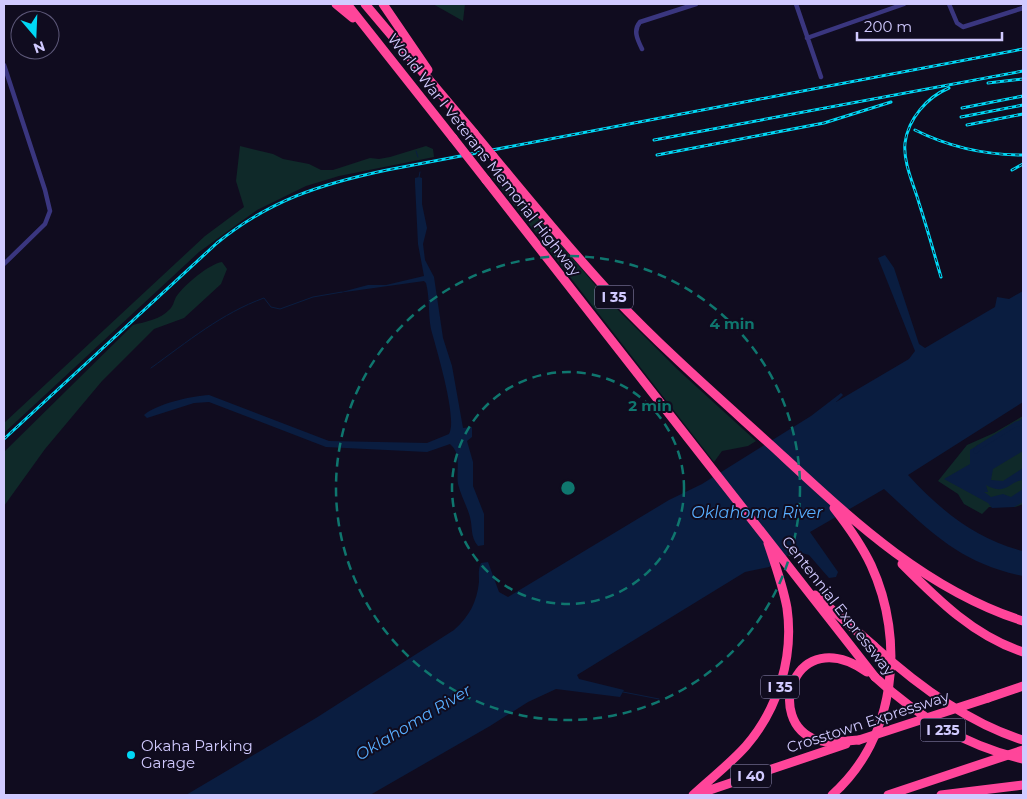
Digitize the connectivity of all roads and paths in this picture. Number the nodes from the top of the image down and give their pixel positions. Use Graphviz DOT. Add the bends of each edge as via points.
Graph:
graph roads {
  1 [pos="336,4"];
  2 [pos="347,4"];
  3 [pos="365,4"];
  4 [pos="383,4"];
  5 [pos="696,4"];
  6 [pos="796,4"];
  7 [pos="904,4"];
  8 [pos="949,4"];
  9 [pos="1023,8"];
  10 [pos="372,34"];
  11 [pos="807,38"];
  12 [pos="642,49"];
  13 [pos="4,65"];
  14 [pos="821,77"];
  15 [pos="448,102"];
  16 [pos="4,264"];
  17 [pos="825,496"];
  18 [pos="765,535"];
  19 [pos="877,539"];
  20 [pos="805,587"];
  21 [pos="1023,621"];
  22 [pos="1023,652"];
  23 [pos="875,677"];
  24 [pos="1020,688"];
  25 [pos="858,740"];
  26 [pos="1023,740"];
  27 [pos="1023,750"];
  28 [pos="1023,759"];
  29 [pos="1023,785"];
  30 [pos="693,795"];
  31 [pos="832,795"];
  32 [pos="888,795"];
  33 [pos="941,795"];
  1 -- 10 [label="highway"];
  2 -- 10 [label="highway, World War I Veterans Memorial Highway / I 35"];
  3 -- 15 [label="highway, World War I Veterans Memorial Highway / I 35"];
  4 -- 15 [label="highway"];
  5 -- 12 [label="street" via="640,22 636,26 636,34"];
  6 -- 11 [label="street"];
  7 -- 11 [label="street"];
  8 -- 9 [label="street" via="960,27"];
  10 -- 18 [label="highway, World War I Veterans Memorial Highway / I 35, bridge"];
  11 -- 14 [label="street"];
  13 -- 16 [label="street" via="50,211 45,224"];
  15 -- 17 [label="highway, World War I Veterans Memorial Highway / I 35, bridge" via="614,297"];
  17 -- 19 [label="highway"];
  17 -- 31 [label="highway, I 35" via="871,565 886,610 890,641 890,680 884,712 867,753"];
  18 -- 20 [label="highway, Centennial Expressway / I 235"];
  18 -- 30 [label="highway, I 35" via="786,607 785,669 762,725 745,748"];
  19 -- 21 [label="highway" via="946,588"];
  19 -- 22 [label="highway" via="968,625 996,642"];
  20 -- 23 [label="highway, Centennial Expressway / I 235"];
  20 -- 26 [label="highway, bridge" via="949,704 980,722"];
  23 -- 25 [label="highway" via="849,660 834,657 814,661 798,674 790,694 793,718 806,734 825,742"];
  23 -- 28 [label="highway, Centennial Expressway / I 235, bridge" via="911,709 940,728 980,746"];
  24 -- 25 [label="highway, Crosstown Expressway / I 40, bridge"];
  25 -- 30 [label="highway, Crosstown Expressway / I 40"];
  27 -- 32 [label="highway"];
  29 -- 33 [label="highway"];
}
